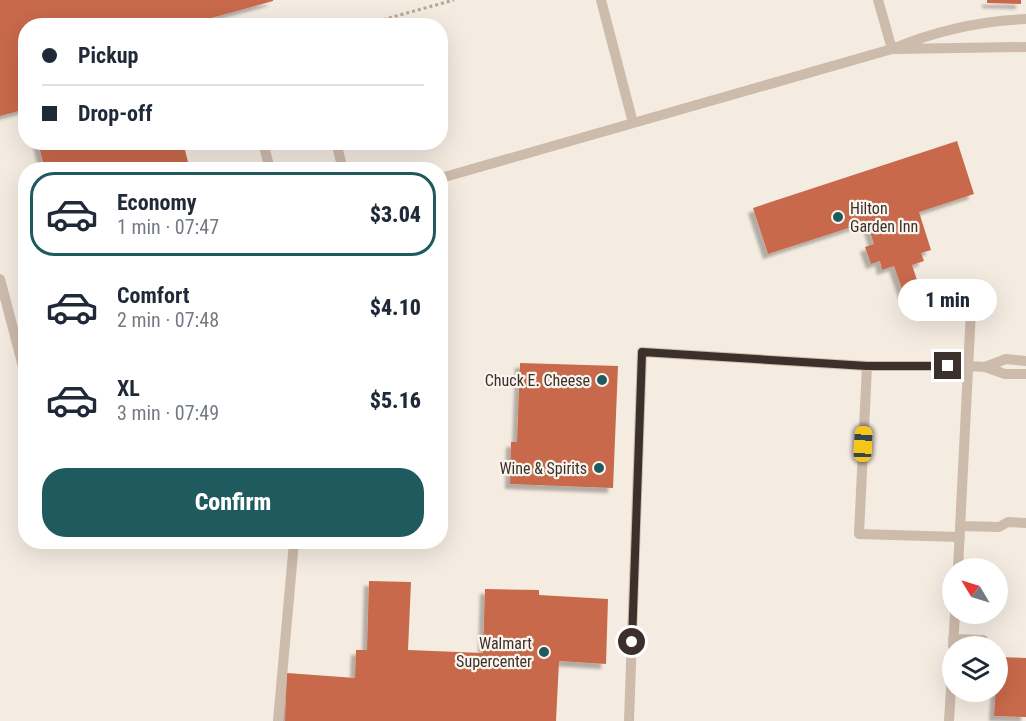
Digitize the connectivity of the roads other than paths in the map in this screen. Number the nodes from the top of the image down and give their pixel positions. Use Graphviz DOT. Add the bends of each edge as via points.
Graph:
graph roads {
  1 [pos="601,0"];
  2 [pos="878,0"];
  3 [pos="1026,19"];
  4 [pos="1026,47"];
  5 [pos="892,49"];
  6 [pos="633,123"];
  7 [pos="448,176"];
  8 [pos="0,279"];
  9 [pos="2,294"];
  10 [pos="971,310"];
  11 [pos="18,350"];
  12 [pos="1026,361"];
  13 [pos="867,366"];
  14 [pos="968,366"];
  15 [pos="985,367"];
  16 [pos="1026,374"];
  17 [pos="1026,523"];
  18 [pos="961,532"];
  19 [pos="293,549"];
  20 [pos="959,558"];
  21 [pos="950,702"];
  22 [pos="278,721"];
  23 [pos="629,721"];
  24 [pos="949,721"];
  1 -- 6 [label="lane"];
  2 -- 5 [label="lane"];
  3 -- 5 [label="lane" via="994,20 927,34"];
  4 -- 5 [label="lane"];
  5 -- 6 [label="lane"];
  6 -- 7 [label="lane"];
  8 -- 9 [label="lane"];
  9 -- 11 [label="lane"];
  10 -- 14 [label="lane"];
  12 -- 15 [label="lane" via="1006,360"];
  13 -- 14 [label="lane"];
  13 -- 18 [label="lane" via="859,534"];
  13 -- 23 [label="lane" via="642,352"];
  14 -- 15 [label="lane"];
  14 -- 18 [label="lane"];
  15 -- 16 [label="lane" via="1005,374"];
  17 -- 18 [label="lane" via="1008,522 999,527"];
  18 -- 20 [label="lane"];
  19 -- 22 [label="lane"];
  21 -- 24 [label="lane"];
}
